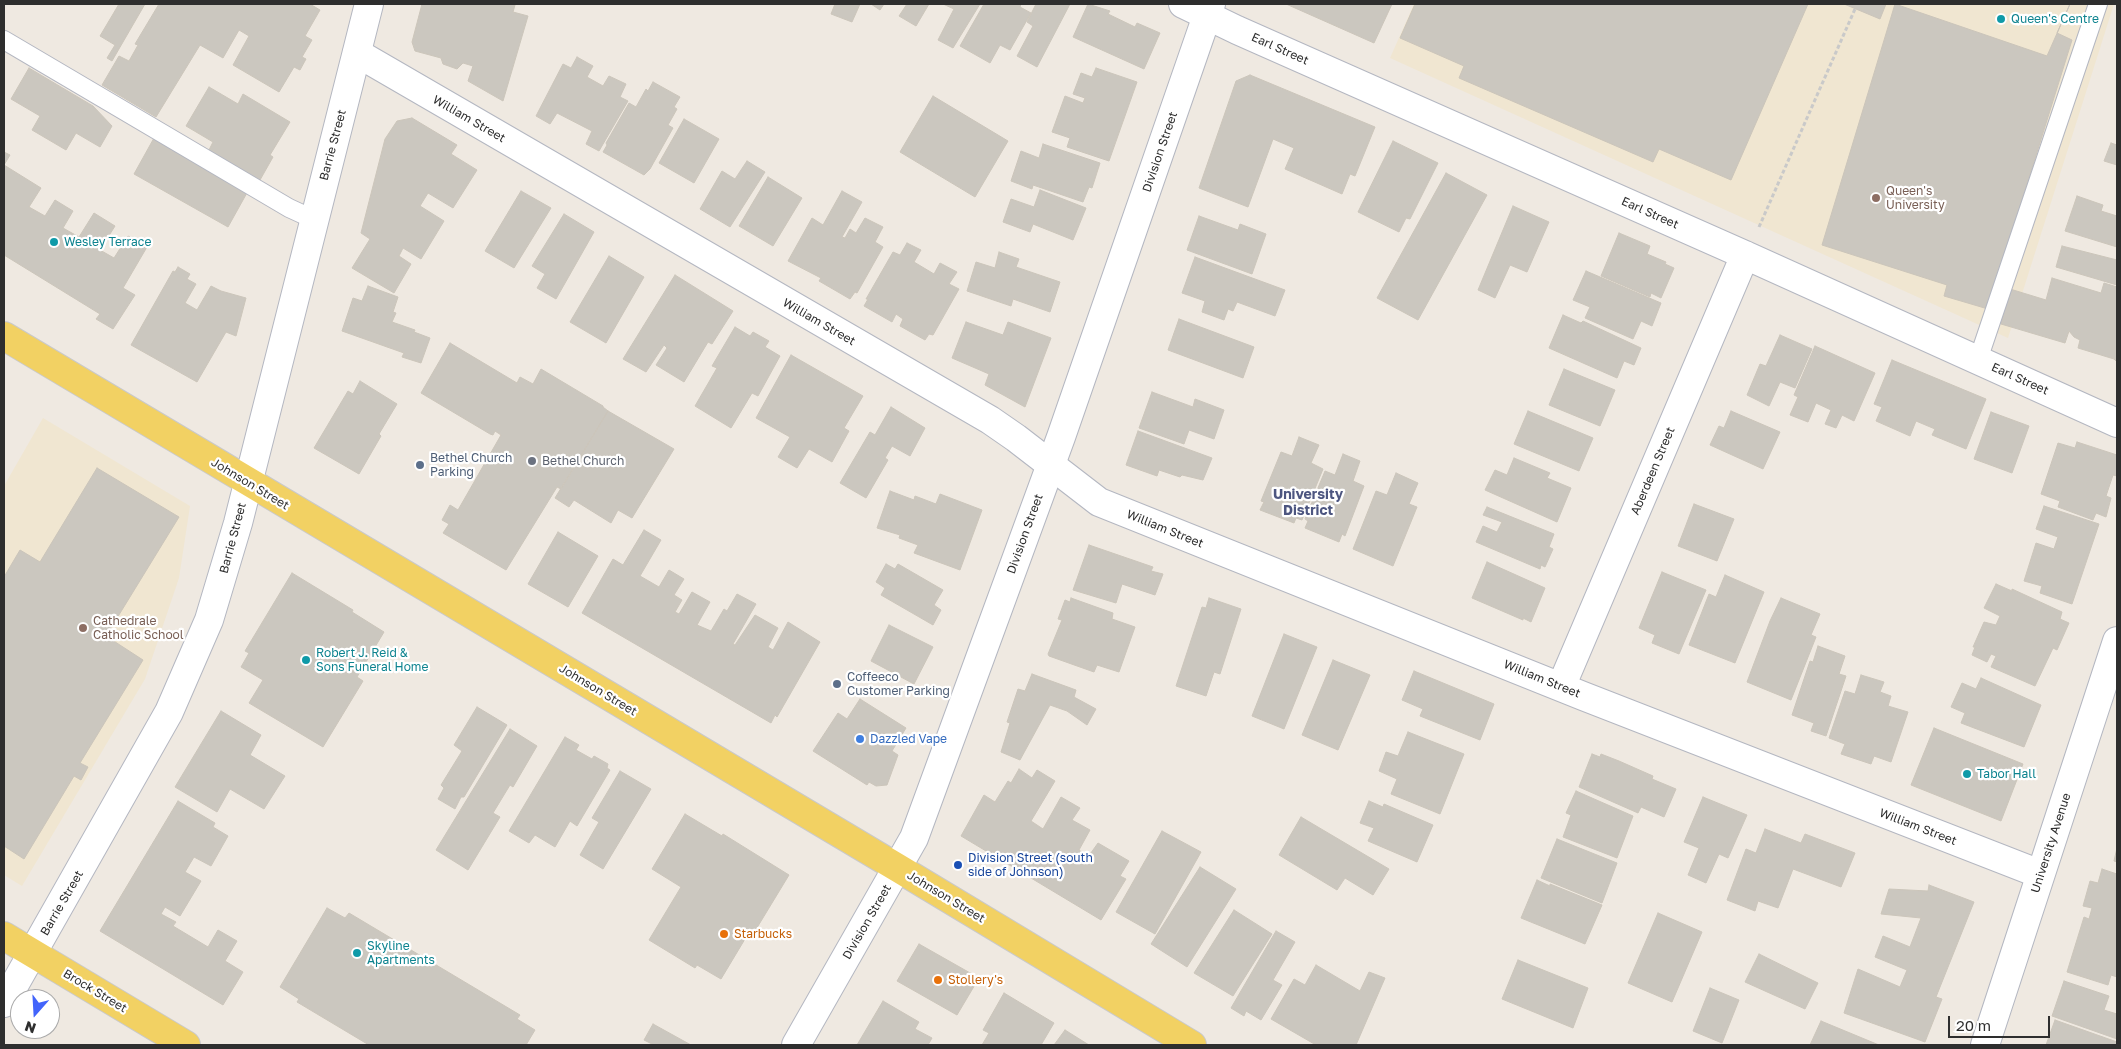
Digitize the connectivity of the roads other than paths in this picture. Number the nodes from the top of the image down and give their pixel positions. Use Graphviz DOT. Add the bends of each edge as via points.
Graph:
graph roads {
  1 [pos="369,4"];
  2 [pos="1183,4"];
  3 [pos="2098,4"];
  4 [pos="1210,10"];
  5 [pos="4,40"];
  6 [pos="356,53"];
  7 [pos="313,219"];
  8 [pos="1751,245"];
  9 [pos="4,336"];
  10 [pos="1978,360"];
  11 [pos="2117,423"];
  12 [pos="1051,465"];
  13 [pos="248,482"];
  14 [pos="2117,641"];
  15 [pos="1561,687"];
  16 [pos="898,868"];
  17 [pos="2040,874"];
  18 [pos="4,936"];
  19 [pos="33,953"];
  20 [pos="4,1003"];
  21 [pos="186,1045"];
  22 [pos="796,1045"];
  23 [pos="1192,1045"];
  24 [pos="1985,1045"];
  1 -- 6 [label="street, Barrie Street"];
  2 -- 4 [label="street, Earl Street"];
  3 -- 10 [label="lane"];
  4 -- 8 [label="street, Earl Street"];
  4 -- 12 [label="street, Division Street"];
  5 -- 7 [label="lane" via="289,208"];
  6 -- 7 [label="street, Barrie Street"];
  6 -- 12 [label="street, William Street" via="990,420"];
  7 -- 13 [label="street, Barrie Street"];
  8 -- 10 [label="street, Earl Street"];
  8 -- 15 [label="street, Aberdeen Street"];
  9 -- 13 [label="main road, Johnson Street"];
  10 -- 11 [label="street, Earl Street"];
  12 -- 15 [label="street, William Street" via="1099,502"];
  12 -- 16 [label="street, Division Street" via="914,838"];
  13 -- 16 [label="main road, Johnson Street"];
  13 -- 19 [label="street, Barrie Street" via="224,573 191,664 169,712"];
  14 -- 17 [label="street, University Avenue"];
  15 -- 17 [label="street, William Street"];
  16 -- 22 [label="street, Division Street"];
  16 -- 23 [label="main road, Johnson Street"];
  17 -- 24 [label="street, University Avenue"];
  18 -- 19 [label="main road, Brock Street"];
  19 -- 20 [label="street, Barrie Street"];
  19 -- 21 [label="main road, Brock Street"];
}
